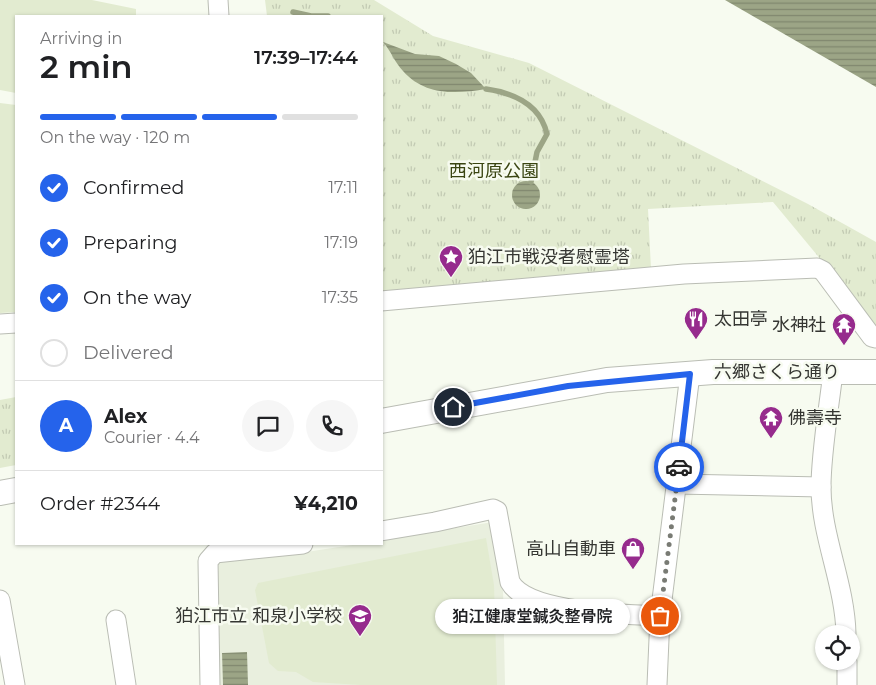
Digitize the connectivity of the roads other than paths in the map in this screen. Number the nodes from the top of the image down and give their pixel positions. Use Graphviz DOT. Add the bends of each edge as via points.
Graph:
graph roads {
  1 [pos="218,0"];
  2 [pos="219,15"];
  3 [pos="383,301"];
  4 [pos="15,323"];
  5 [pos="0,324"];
  6 [pos="876,338"];
  7 [pos="833,372"];
  8 [pos="876,372"];
  9 [pos="690,374"];
  10 [pos="383,421"];
  11 [pos="677,484"];
  12 [pos="821,487"];
  13 [pos="15,490"];
  14 [pos="0,493"];
  15 [pos="383,531"];
  16 [pos="282,545"];
  17 [pos="240,547"];
  18 [pos="0,600"];
  19 [pos="660,616"];
  20 [pos="116,620"];
  21 [pos="846,625"];
  22 [pos="847,670"];
  23 [pos="15,685"];
  24 [pos="126,685"];
  25 [pos="210,685"];
  26 [pos="657,685"];
  27 [pos="847,685"];
  1 -- 2 [label="street"];
  3 -- 6 [label="street" via="684,274 817,268 823,271 872,337"];
  4 -- 5 [label="street"];
  7 -- 8 [label="main road, 六郷さくら通り"];
  7 -- 9 [label="main road, 六郷さくら通り"];
  7 -- 12 [label="street"];
  9 -- 10 [label="main road, 六郷さくら通り" via="568,386"];
  9 -- 11 [label="street"];
  11 -- 12 [label="street"];
  11 -- 19 [label="street"];
  12 -- 21 [label="street"];
  13 -- 14 [label="main road"];
  15 -- 19 [label="street" via="493,509 497,511 514,590 554,607"];
  16 -- 17 [label="street"];
  17 -- 25 [label="street" via="215,553 208,562"];
  18 -- 23 [label="street"];
  19 -- 26 [label="street"];
  20 -- 24 [label="street"];
  22 -- 27 [label="street"];
}
